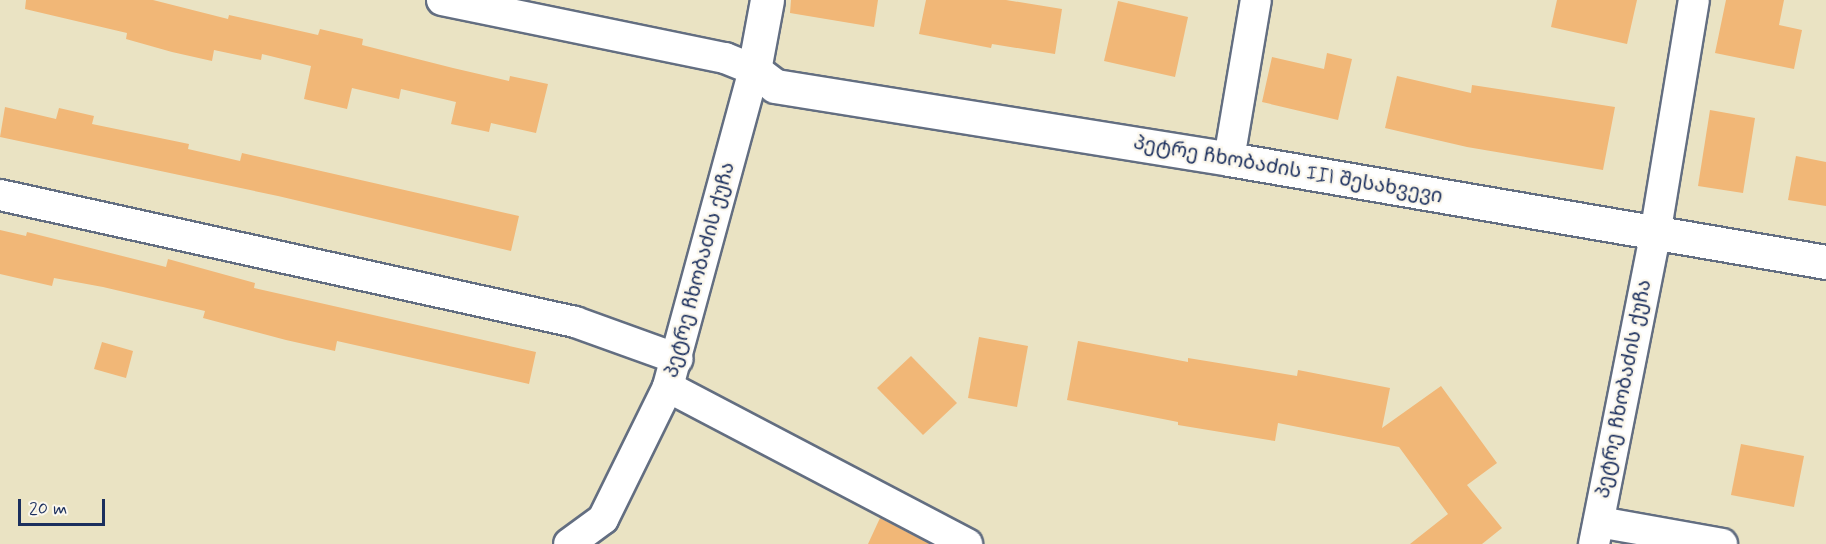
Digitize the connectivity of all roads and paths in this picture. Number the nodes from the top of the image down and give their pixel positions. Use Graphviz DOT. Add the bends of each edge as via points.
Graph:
graph roads {
  1 [pos="442,0"];
  2 [pos="767,0"];
  3 [pos="1256,0"];
  4 [pos="1694,0"];
  5 [pos="754,70"];
  6 [pos="1229,159"];
  7 [pos="0,195"];
  8 [pos="1655,235"];
  9 [pos="1826,262"];
  10 [pos="678,359"];
  11 [pos="668,387"];
  12 [pos="1596,533"];
  13 [pos="569,544"];
  14 [pos="967,544"];
  15 [pos="1722,544"];
  1 -- 5 [label="street" via="725,58"];
  2 -- 5 [label="street, პეტრე ჩხობაძის ქუჩა"];
  3 -- 6 [label="street"];
  4 -- 8 [label="street, პეტრე ჩხობაძის ქუჩა"];
  5 -- 6 [label="street, პეტრე ჩხობაძის III შესახვევი" via="775,86"];
  5 -- 10 [label="street, პეტრე ჩხობაძის ქუჩა"];
  6 -- 8 [label="street, პეტრე ჩხობაძის III შესახვევი"];
  7 -- 10 [label="street" via="575,322"];
  8 -- 9 [label="street, პეტრე ჩხობაძის III შესახვევი"];
  8 -- 12 [label="street, პეტრე ჩხობაძის ქუჩა"];
  10 -- 11 [label="street, პეტრე ჩხობაძის ქუჩა"];
  11 -- 13 [label="street" via="603,519"];
  11 -- 14 [label="street, პეტრე ჩხობაძის ქუჩა"];
  12 -- 15 [label="street"];
}
